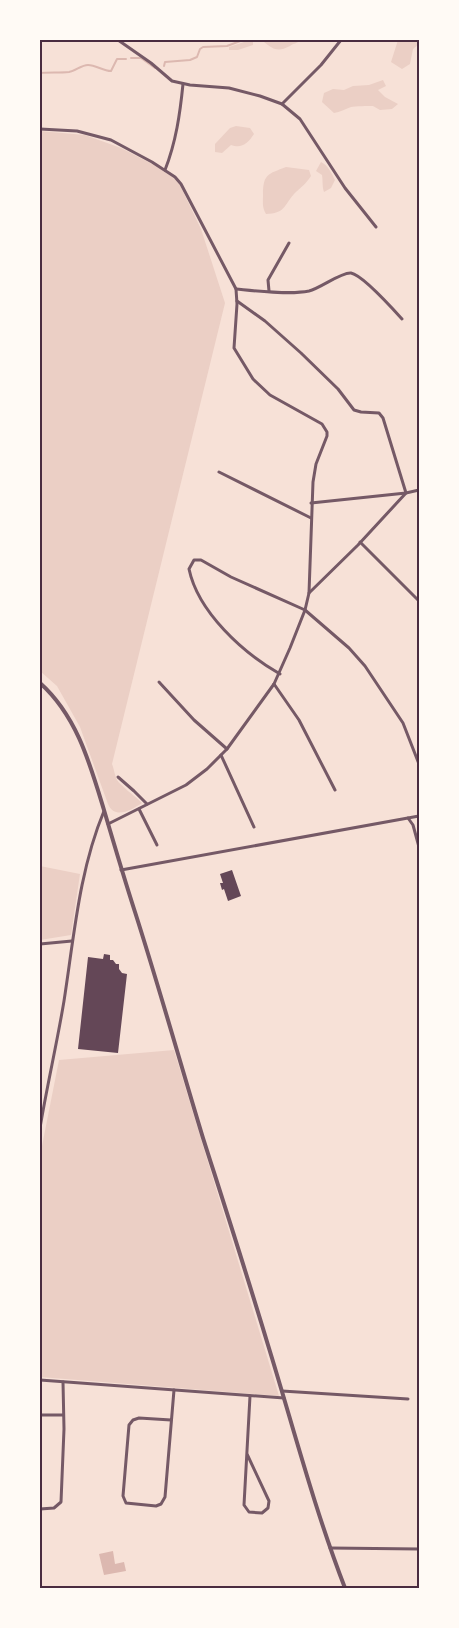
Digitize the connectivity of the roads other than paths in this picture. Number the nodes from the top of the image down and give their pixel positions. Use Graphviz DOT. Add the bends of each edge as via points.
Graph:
graph roads {
  1 [pos="118,40"];
  2 [pos="341,40"];
  3 [pos="183,84"];
  4 [pos="282,104"];
  5 [pos="40,129"];
  6 [pos="165,170"];
  7 [pos="376,227"];
  8 [pos="289,243"];
  9 [pos="236,290"];
  10 [pos="269,291"];
  11 [pos="237,300"];
  12 [pos="402,318"];
  13 [pos="219,472"];
  14 [pos="419,490"];
  15 [pos="406,493"];
  16 [pos="311,503"];
  17 [pos="312,519"];
  18 [pos="360,542"];
  19 [pos="309,593"];
  20 [pos="419,600"];
  21 [pos="305,610"];
  22 [pos="280,674"];
  23 [pos="159,682"];
  24 [pos="40,683"];
  25 [pos="274,684"];
  26 [pos="226,749"];
  27 [pos="221,755"];
  28 [pos="419,764"];
  29 [pos="118,777"];
  30 [pos="335,790"];
  31 [pos="147,804"];
  32 [pos="139,809"];
  33 [pos="104,810"];
  34 [pos="419,816"];
  35 [pos="408,818"];
  36 [pos="108,824"];
  37 [pos="254,828"];
  38 [pos="157,845"];
  39 [pos="419,847"];
  40 [pos="121,870"];
  41 [pos="72,941"];
  42 [pos="40,944"];
  43 [pos="40,1128"];
  44 [pos="40,1380"];
  45 [pos="63,1382"];
  46 [pos="174,1390"];
  47 [pos="282,1392"];
  48 [pos="250,1396"];
  49 [pos="284,1398"];
  50 [pos="408,1399"];
  51 [pos="40,1415"];
  52 [pos="63,1415"];
  53 [pos="172,1420"];
  54 [pos="247,1454"];
  55 [pos="40,1509"];
  56 [pos="330,1548"];
  57 [pos="419,1549"];
  58 [pos="345,1588"];
  1 -- 3 [label="street" via="169,79"];
  2 -- 4 [label="street"];
  3 -- 4 [label="street" via="229,88"];
  3 -- 6 [label="street" via="179,126"];
  4 -- 7 [label="street" via="300,119 345,188"];
  5 -- 6 [label="street" via="77,131 111,140"];
  6 -- 9 [label="street" via="179,181"];
  8 -- 10 [label="street" via="268,280"];
  9 -- 10 [label="street"];
  9 -- 11 [label="street"];
  10 -- 12 [label="street" via="309,291 352,273"];
  11 -- 15 [label="street" via="301,353 338,389 354,410 379,413"];
  11 -- 16 [label="street" via="234,348 254,379 270,395 322,424 327,432 316,464"];
  13 -- 17 [label="street"];
  14 -- 15 [label="street"];
  15 -- 16 [label="street"];
  15 -- 18 [label="street"];
  16 -- 17 [label="street"];
  17 -- 19 [label="street"];
  18 -- 19 [label="street"];
  18 -- 20 [label="street"];
  19 -- 21 [label="street"];
  21 -- 22 [label="street"];
  21 -- 22 [label="street" via="201,560 194,560 188,569 198,594 215,619 257,660"];
  21 -- 28 [label="street" via="365,666 404,723"];
  22 -- 25 [label="street"];
  23 -- 26 [label="street"];
  24 -- 33 [label="street" via="70,719 83,746"];
  25 -- 26 [label="street"];
  25 -- 30 [label="street" via="298,720"];
  26 -- 27 [label="street"];
  27 -- 31 [label="street" via="186,785"];
  27 -- 37 [label="street"];
  29 -- 31 [label="street"];
  31 -- 32 [label="street"];
  32 -- 36 [label="street"];
  32 -- 38 [label="street"];
  33 -- 36 [label="street"];
  33 -- 41 [label="street" via="87,862"];
  34 -- 35 [label="street"];
  35 -- 39 [label="street"];
  35 -- 40 [label="street"];
  36 -- 40 [label="street"];
  40 -- 47 [label="street"];
  41 -- 42 [label="street"];
  41 -- 43 [label="street"];
  44 -- 45 [label="street"];
  45 -- 46 [label="street"];
  45 -- 52 [label="street"];
  46 -- 48 [label="street"];
  46 -- 53 [label="street"];
  47 -- 49 [label="street"];
  47 -- 50 [label="street"];
  48 -- 49 [label="street"];
  48 -- 54 [label="street"];
  49 -- 56 [label="street"];
  51 -- 52 [label="street"];
  52 -- 55 [label="street" via="61,1502 54,1508"];
  53 -- 53 [label="street" via="164,1500 156,1506 126,1503 123,1496 129,1425 139,1418"];
  54 -- 54 [label="street" via="244,1506 249,1512 262,1513 268,1508 269,1501"];
  56 -- 57 [label="street"];
  56 -- 58 [label="street"];
}
